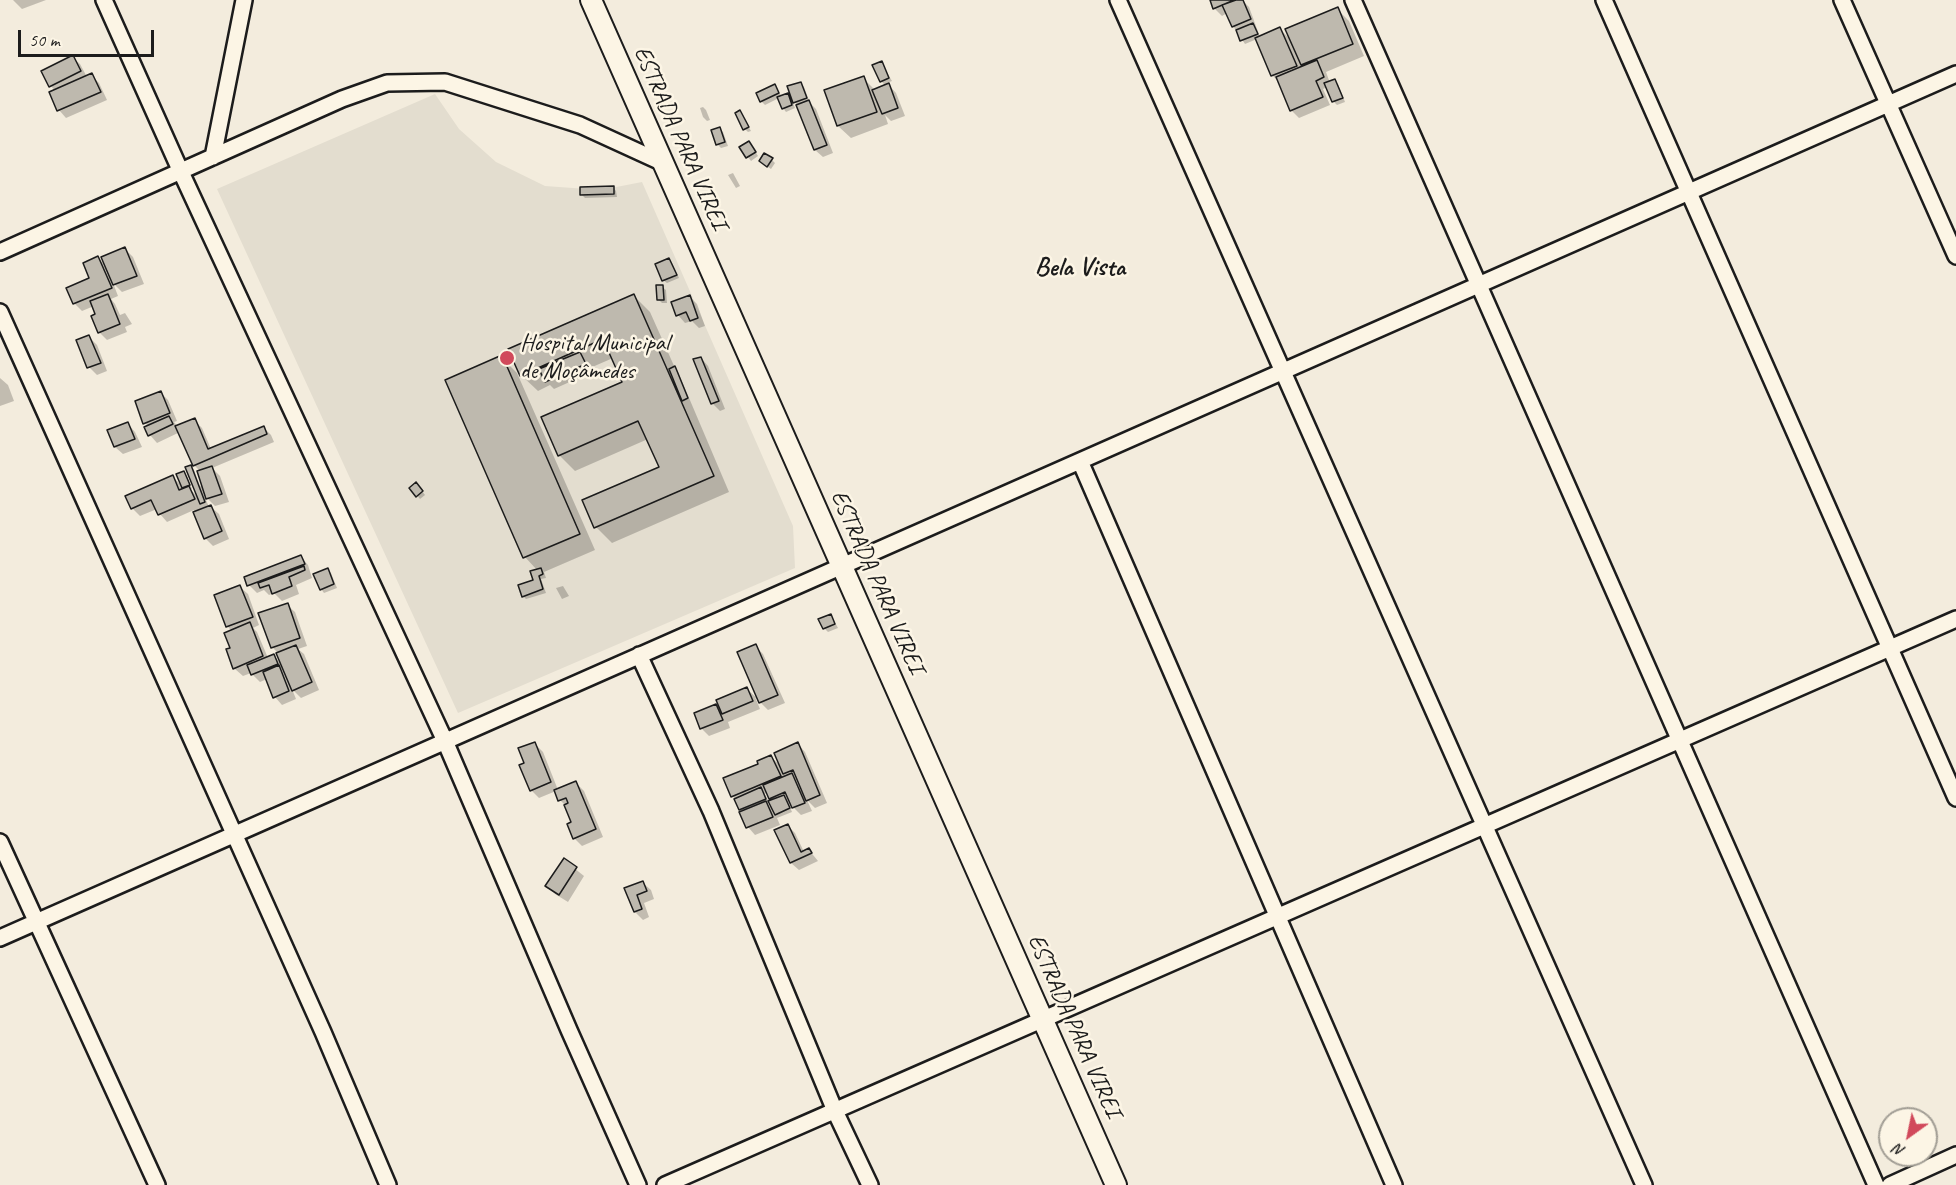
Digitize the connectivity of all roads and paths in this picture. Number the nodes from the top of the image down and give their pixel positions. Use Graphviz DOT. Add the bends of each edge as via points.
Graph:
graph roads {
  1 [pos="104,0"];
  2 [pos="244,0"];
  3 [pos="591,0"];
  4 [pos="1118,0"];
  5 [pos="1353,0"];
  6 [pos="1604,0"];
  7 [pos="1842,0"];
  8 [pos="1956,74"];
  9 [pos="1888,104"];
  10 [pos="213,157"];
  11 [pos="663,163"];
  12 [pos="181,172"];
  13 [pos="1688,192"];
  14 [pos="0,252"];
  15 [pos="1956,256"];
  16 [pos="1479,285"];
  17 [pos="0,312"];
  18 [pos="1282,371"];
  19 [pos="1080,461"];
  20 [pos="842,566"];
  21 [pos="1956,620"];
  22 [pos="1890,648"];
  23 [pos="639,655"];
  24 [pos="1680,740"];
  25 [pos="445,741"];
  26 [pos="1956,798"];
  27 [pos="1484,826"];
  28 [pos="233,835"];
  29 [pos="0,842"];
  30 [pos="1278,916"];
  31 [pos="36,922"];
  32 [pos="0,938"];
  33 [pos="1043,1019"];
  34 [pos="835,1111"];
  35 [pos="1956,1155"];
  36 [pos="157,1185"];
  37 [pos="388,1185"];
  38 [pos="638,1185"];
  39 [pos="665,1185"];
  40 [pos="870,1185"];
  41 [pos="1116,1185"];
  42 [pos="1394,1185"];
  43 [pos="1644,1185"];
  44 [pos="1876,1185"];
  45 [pos="1890,1185"];
  1 -- 12 [label="street"];
  2 -- 10 [label="street"];
  3 -- 11 [label="street, ESTRADA PARA VIREI"];
  4 -- 18 [label="street"];
  5 -- 16 [label="street"];
  6 -- 13 [label="street"];
  7 -- 9 [label="street"];
  8 -- 9 [label="street"];
  9 -- 13 [label="street"];
  9 -- 15 [label="street"];
  10 -- 11 [label="street" via="387,83 446,82 580,124"];
  10 -- 12 [label="street"];
  11 -- 20 [label="street, ESTRADA PARA VIREI"];
  12 -- 14 [label="street"];
  12 -- 25 [label="street"];
  13 -- 16 [label="street"];
  13 -- 22 [label="street"];
  16 -- 18 [label="street"];
  16 -- 24 [label="street"];
  17 -- 28 [label="street"];
  18 -- 19 [label="street"];
  18 -- 27 [label="street"];
  19 -- 20 [label="street"];
  19 -- 30 [label="street"];
  20 -- 23 [label="street"];
  20 -- 33 [label="street, ESTRADA PARA VIREI"];
  21 -- 22 [label="street"];
  22 -- 24 [label="street"];
  22 -- 26 [label="street"];
  23 -- 25 [label="street"];
  23 -- 34 [label="street" via="711,811"];
  24 -- 27 [label="street"];
  24 -- 44 [label="street"];
  25 -- 28 [label="street"];
  25 -- 38 [label="street"];
  27 -- 30 [label="street"];
  27 -- 43 [label="street"];
  28 -- 31 [label="street"];
  28 -- 37 [label="street"];
  29 -- 31 [label="street"];
  30 -- 33 [label="street"];
  30 -- 42 [label="street"];
  31 -- 32 [label="street"];
  31 -- 36 [label="street"];
  33 -- 34 [label="street"];
  33 -- 41 [label="street, ESTRADA PARA VIREI"];
  34 -- 39 [label="street"];
  34 -- 40 [label="street"];
  35 -- 45 [label="street"];
}
